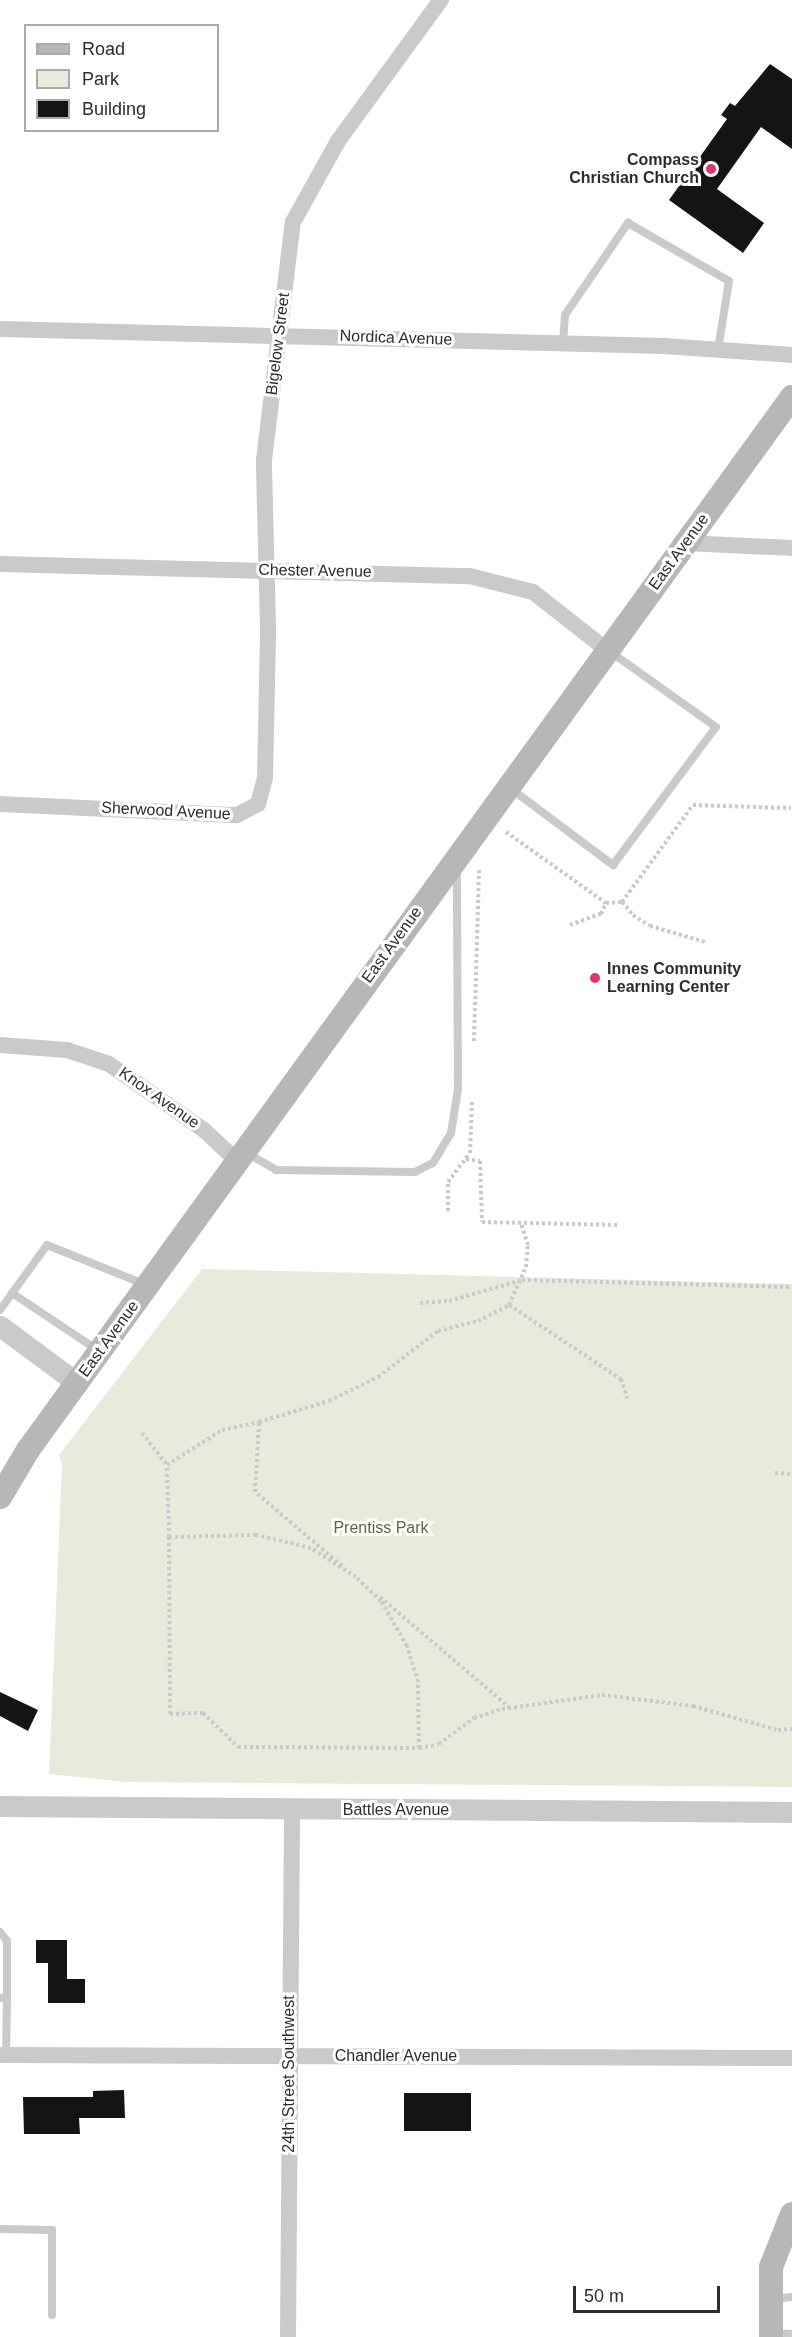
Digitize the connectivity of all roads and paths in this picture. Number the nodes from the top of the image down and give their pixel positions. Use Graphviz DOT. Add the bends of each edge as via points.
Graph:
graph roads {
  1 [pos="441,0"];
  2 [pos="0,329"];
  3 [pos="278,334"];
  4 [pos="563,343"];
  5 [pos="718,350"];
  6 [pos="792,355"];
  7 [pos="792,397"];
  8 [pos="686,543"];
  9 [pos="792,548"];
  10 [pos="0,564"];
  11 [pos="268,571"];
  12 [pos="607,650"];
  13 [pos="265,735"];
  14 [pos="507,786"];
  15 [pos="0,804"];
  16 [pos="456,856"];
  17 [pos="622,902"];
  18 [pos="606,903"];
  19 [pos="570,925"];
  20 [pos="705,942"];
  21 [pos="0,1045"];
  22 [pos="240,1156"];
  23 [pos="466,1158"];
  24 [pos="521,1224"];
  25 [pos="618,1226"];
  26 [pos="522,1280"];
  27 [pos="148,1286"];
  28 [pos="792,1287"];
  29 [pos="12,1293"];
  30 [pos="420,1303"];
  31 [pos="509,1305"];
  32 [pos="0,1310"];
  33 [pos="0,1326"];
  34 [pos="100,1352"];
  35 [pos="77,1383"];
  36 [pos="627,1398"];
  37 [pos="259,1422"];
  38 [pos="142,1433"];
  39 [pos="167,1465"];
  40 [pos="775,1473"];
  41 [pos="792,1474"];
  42 [pos="0,1497"];
  43 [pos="169,1537"];
  44 [pos="356,1577"];
  45 [pos="510,1708"];
  46 [pos="792,1729"];
  47 [pos="418,1748"];
  48 [pos="0,1806"];
  49 [pos="292,1810"];
  50 [pos="792,1812"];
  51 [pos="0,1932"];
  52 [pos="3,1998"];
  53 [pos="3,2055"];
  54 [pos="289,2055"];
  55 [pos="792,2058"];
  56 [pos="792,2214"];
  57 [pos="0,2229"];
  58 [pos="782,2298"];
  59 [pos="52,2314"];
  60 [pos="778,2335"];
  61 [pos="288,2337"];
  1 -- 3 [label="street, Bigelow Street" via="338,141 299,205 286,257"];
  2 -- 3 [label="street, Nordica Avenue"];
  3 -- 4 [label="street, Nordica Avenue"];
  3 -- 11 [label="street, Bigelow Street" via="264,460"];
  4 -- 5 [label="street, Nordica Avenue"];
  4 -- 5 [label="lane" via="565,315 628,223 729,281"];
  5 -- 6 [label="street, Nordica Avenue"];
  7 -- 8 [label="main road, East Avenue"];
  8 -- 9 [label="street"];
  8 -- 12 [label="main road, East Avenue"];
  10 -- 11 [label="street, Chester Avenue"];
  11 -- 12 [label="street, Chester Avenue" via="419,573 501,582 532,592"];
  11 -- 13 [label="street, Bigelow Street"];
  12 -- 14 [label="main road, East Avenue"];
  12 -- 14 [label="lane" via="716,727 613,865"];
  13 -- 15 [label="street, Sherwood Avenue" via="263,792 258,804 237,815"];
  14 -- 16 [label="main road, East Avenue"];
  16 -- 22 [label="main road, East Avenue"];
  16 -- 22 [label="lane" via="458,1089 451,1133 433,1163 415,1173 276,1170"];
  17 -- 20 [label="path" via="650,926"];
  18 -- 19 [label="path" via="601,914"];
  21 -- 22 [label="street, Knox Avenue" via="67,1050 109,1064"];
  22 -- 27 [label="main road, East Avenue"];
  23 -- 24 [label="path" via="480,1161 482,1222"];
  24 -- 25 [label="path"];
  24 -- 26 [label="path" via="528,1245"];
  26 -- 28 [label="path"];
  26 -- 30 [label="path" via="449,1301"];
  26 -- 31 [label="path"];
  27 -- 29 [label="lane" via="47,1245"];
  27 -- 34 [label="main road, East Avenue"];
  29 -- 32 [label="lane"];
  29 -- 34 [label="lane"];
  31 -- 36 [label="path" via="621,1379"];
  31 -- 37 [label="path" via="478,1321 438,1331 378,1377 329,1401"];
  33 -- 35 [label="street"];
  34 -- 35 [label="main road, East Avenue"];
  35 -- 42 [label="main road, East Avenue" via="28,1450"];
  37 -- 39 [label="path" via="222,1430"];
  37 -- 44 [label="path" via="255,1492"];
  38 -- 39 [label="path"];
  39 -- 43 [label="path"];
  40 -- 41 [label="path"];
  43 -- 44 [label="path" via="256,1535 311,1548"];
  43 -- 47 [label="path" via="170,1714 203,1713 238,1747"];
  44 -- 45 [label="path"];
  44 -- 47 [label="path" via="381,1601 408,1646 418,1682"];
  45 -- 46 [label="path" via="602,1695 693,1706 778,1730"];
  45 -- 47 [label="path" via="474,1719 439,1744"];
  48 -- 49 [label="street, Battles Avenue"];
  49 -- 50 [label="street, Battles Avenue"];
  49 -- 54 [label="street, 24th Street Southwest"];
  51 -- 52 [label="lane" via="7,1941"];
  52 -- 53 [label="lane"];
  53 -- 54 [label="street, Chandler Avenue"];
  54 -- 55 [label="street, Chandler Avenue"];
  54 -- 61 [label="street, 24th Street Southwest"];
  56 -- 58 [label="main road" via="771,2267"];
  57 -- 59 [label="lane" via="52,2230"];
  58 -- 60 [label="main road"];
}
